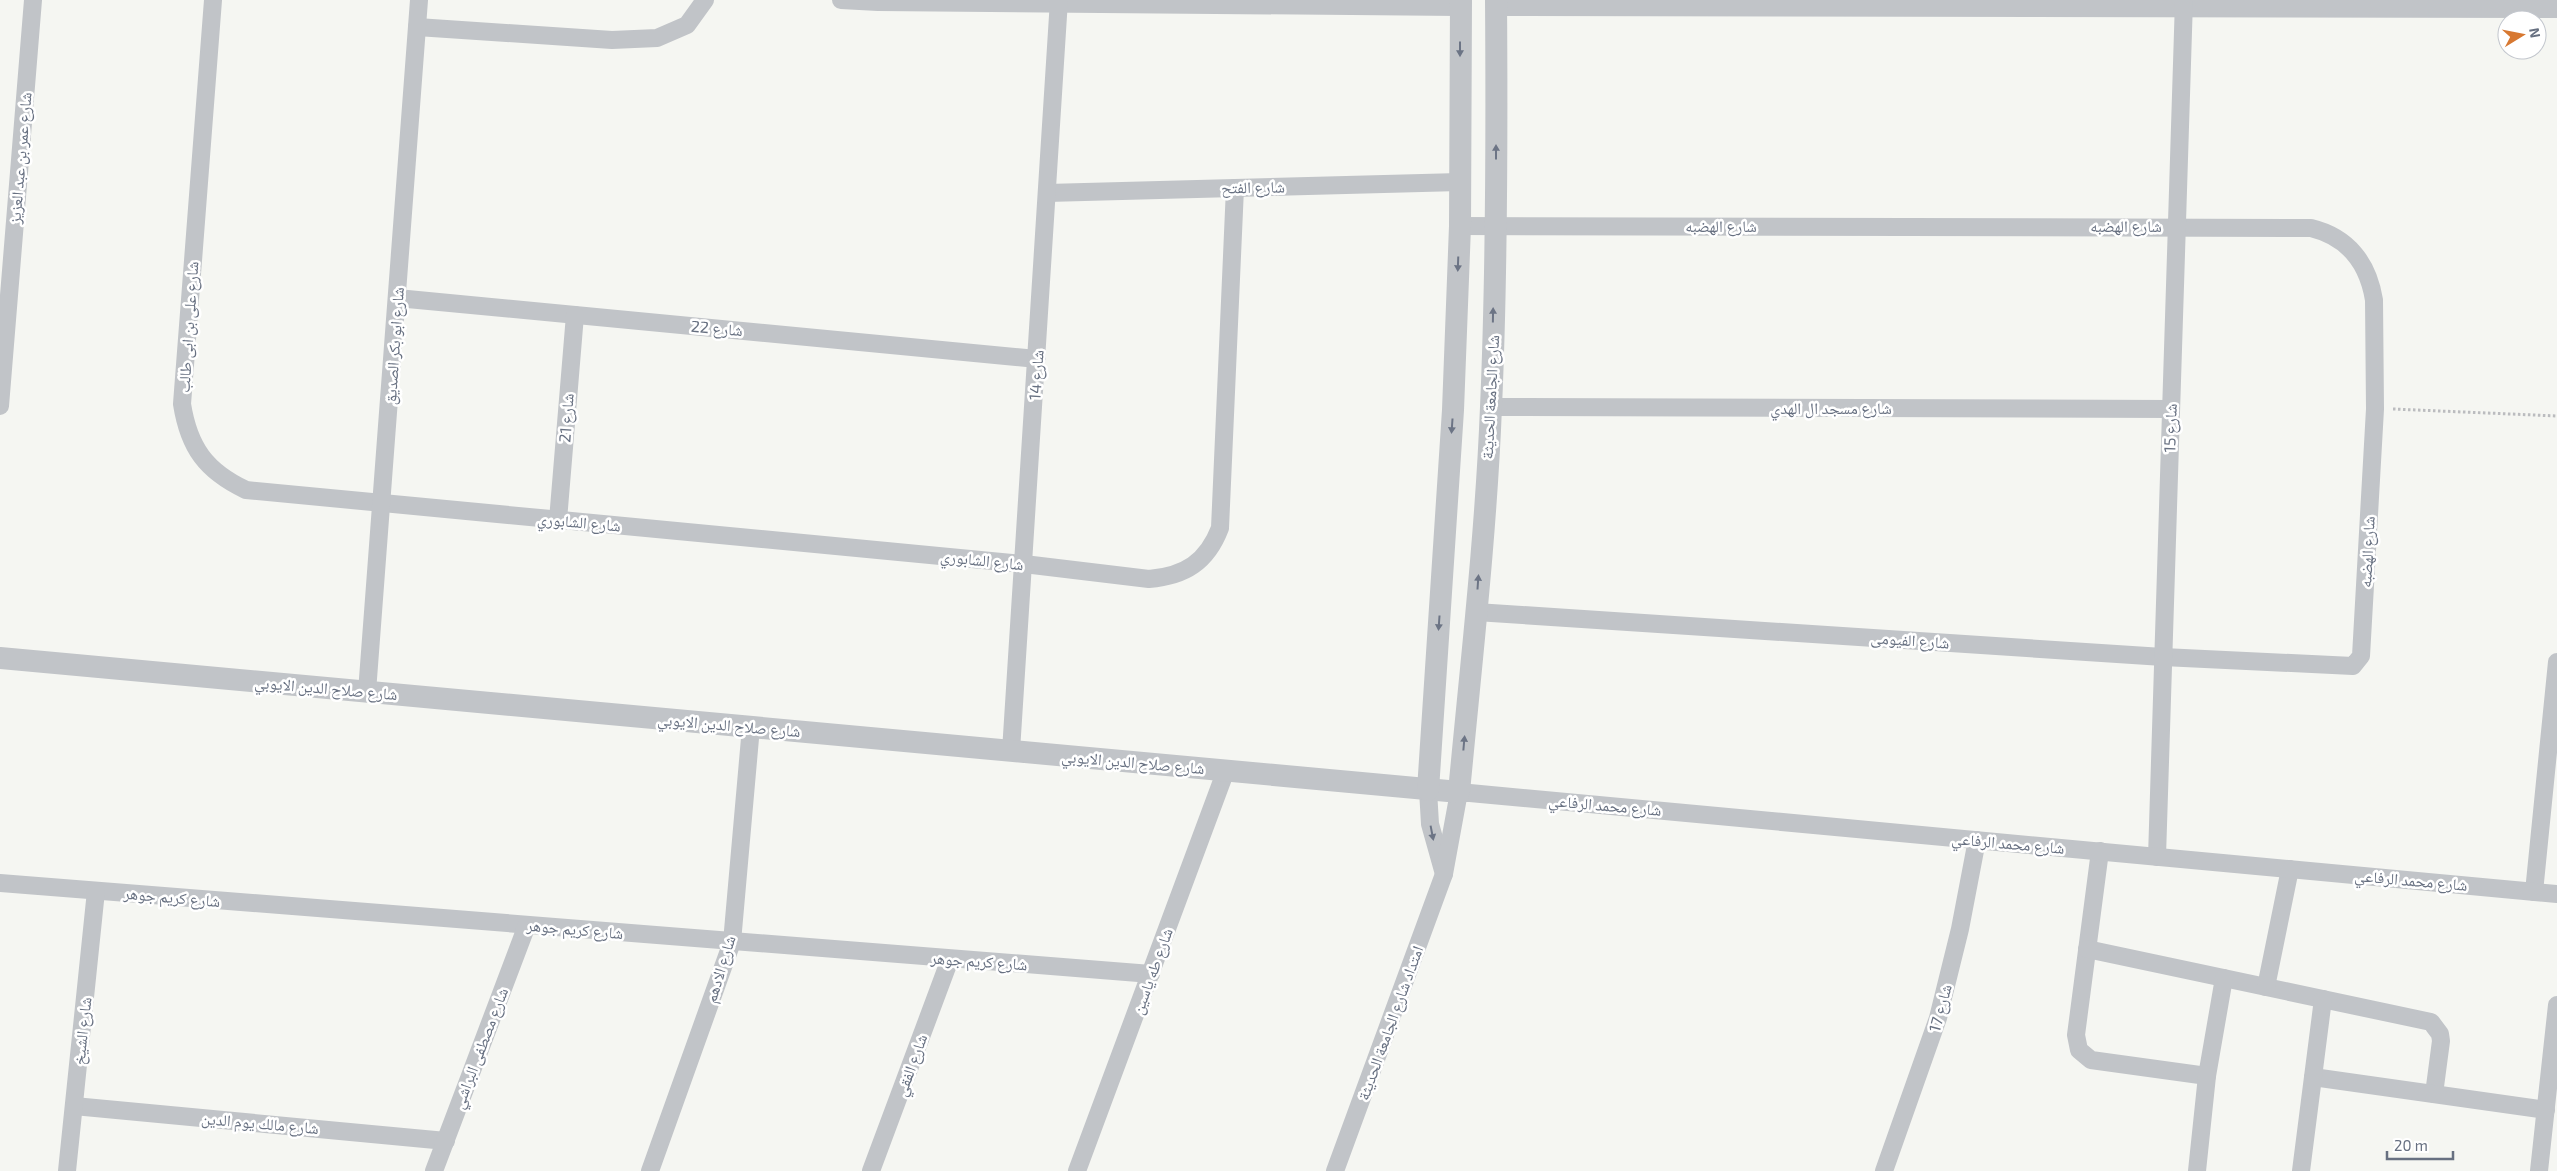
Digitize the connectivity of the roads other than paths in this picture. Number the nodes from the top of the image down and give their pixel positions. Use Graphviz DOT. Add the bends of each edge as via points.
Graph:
graph roads {
  1 [pos="33,0"];
  2 [pos="213,0"];
  3 [pos="419,0"];
  4 [pos="705,0"];
  5 [pos="841,0"];
  6 [pos="1059,2"];
  7 [pos="1460,4"];
  8 [pos="1496,4"];
  9 [pos="1926,4"];
  10 [pos="2183,4"];
  11 [pos="2557,9"];
  12 [pos="417,27"];
  13 [pos="1460,182"];
  14 [pos="1235,188"];
  15 [pos="1047,193"];
  16 [pos="1460,226"];
  17 [pos="1496,226"];
  18 [pos="2176,226"];
  19 [pos="397,298"];
  20 [pos="574,315"];
  21 [pos="1037,359"];
  22 [pos="0,406"];
  23 [pos="1491,408"];
  24 [pos="2171,409"];
  25 [pos="382,503"];
  26 [pos="558,520"];
  27 [pos="1024,564"];
  28 [pos="1476,612"];
  29 [pos="2163,657"];
  30 [pos="0,658"];
  31 [pos="2557,662"];
  32 [pos="2344,667"];
  33 [pos="367,692"];
  34 [pos="751,727"];
  35 [pos="1011,751"];
  36 [pos="1226,770"];
  37 [pos="1428,790"];
  38 [pos="1459,792"];
  39 [pos="1977,840"];
  40 [pos="2100,851"];
  41 [pos="2156,856"];
  42 [pos="2290,869"];
  43 [pos="1444,874"];
  44 [pos="0,883"];
  45 [pos="96,891"];
  46 [pos="2534,892"];
  47 [pos="2557,894"];
  48 [pos="527,925"];
  49 [pos="732,942"];
  50 [pos="2087,949"];
  51 [pos="950,959"];
  52 [pos="1151,974"];
  53 [pos="2224,978"];
  54 [pos="2266,987"];
  55 [pos="2323,999"];
  56 [pos="2557,1005"];
  57 [pos="2207,1076"];
  58 [pos="2313,1078"];
  59 [pos="2434,1094"];
  60 [pos="74,1106"];
  61 [pos="2546,1110"];
  62 [pos="446,1141"];
  63 [pos="68,1171"];
  64 [pos="434,1171"];
  65 [pos="650,1171"];
  66 [pos="872,1171"];
  67 [pos="1077,1171"];
  68 [pos="1335,1171"];
  69 [pos="1884,1171"];
  70 [pos="2197,1171"];
  71 [pos="2301,1171"];
  72 [pos="2539,1171"];
  1 -- 22 [label="street, شارع عمر بن عبد العزيز"];
  2 -- 25 [label="street, شارع على بن ابى طالب" via="182,404 188,432 201,457 214,471 246,490"];
  3 -- 12 [label="street, شارع ابو بكر الصديق"];
  4 -- 12 [label="street" via="687,25 657,38 612,40"];
  5 -- 6 [label="street"];
  6 -- 7 [label="street"];
  6 -- 15 [label="street, شارع 14"];
  7 -- 13 [label="street, one-way"];
  8 -- 9 [label="street"];
  17 -- 8 [label="street, شارع الجامعة الحديثة, one-way"];
  9 -- 10 [label="street"];
  10 -- 11 [label="street"];
  10 -- 18 [label="street, شارع 15"];
  12 -- 19 [label="street, شارع ابو بكر الصديق"];
  13 -- 14 [label="street, شارع الفتح"];
  13 -- 16 [label="street"];
  14 -- 15 [label="street, شارع الفتح"];
  14 -- 27 [label="street, شارع الشابوري" via="1220,528 1213,546 1201,560 1185,570 1168,577 1149,579"];
  15 -- 21 [label="street, شارع 14"];
  16 -- 17 [label="street, شارع الهضبه"];
  16 -- 37 [label="street, one-way" via="1453,410"];
  17 -- 18 [label="street, شارع الهضبه"];
  23 -- 17 [label="street, شارع الجامعة الحديثة, one-way"];
  18 -- 24 [label="street, شارع 15"];
  18 -- 32 [label="street, شارع الهضبه" via="2311,228 2327,232 2342,241 2364,267 2371,283 2375,409 2361,656 2357,664"];
  19 -- 20 [label="street, شارع 22"];
  19 -- 25 [label="street, شارع ابو بكر الصديق"];
  20 -- 21 [label="street, شارع 22"];
  20 -- 26 [label="street, شارع 21"];
  21 -- 27 [label="street, شارع 14"];
  23 -- 24 [label="street, شارع مسجد ال الهدي"];
  28 -- 23 [label="street, شارع الجامعة الحديثة, one-way"];
  24 -- 29 [label="street, شارع 15"];
  25 -- 26 [label="street, شارع الشابوري"];
  25 -- 33 [label="street, شارع ابو بكر الصديق"];
  26 -- 27 [label="street, شارع الشابوري"];
  27 -- 35 [label="street, شارع 14"];
  28 -- 29 [label="street, شارع الفيومى"];
  38 -- 28 [label="street, شارع الجامعة الحديثة, one-way"];
  29 -- 32 [label="street, شارع الفيومى"];
  29 -- 41 [label="street, شارع 15"];
  30 -- 33 [label="street, شارع صلاح الدين الايوبي"];
  31 -- 46 [label="street"];
  33 -- 34 [label="street, شارع صلاح الدين الايوبي"];
  34 -- 35 [label="street, شارع صلاح الدين الايوبي"];
  34 -- 49 [label="street, شارع الادهم"];
  35 -- 36 [label="street, شارع صلاح الدين الايوبي"];
  36 -- 37 [label="street, شارع صلاح الدين الايوبي"];
  36 -- 52 [label="street, شارع طه ياسين"];
  37 -- 38 [label="street, شارع صلاح الدين الايوبي"];
  37 -- 43 [label="street, one-way" via="1430,824"];
  38 -- 39 [label="street, شارع محمد الرفاعي"];
  38 -- 43 [label="street, امتداد شارع الجامعة الحديثة"];
  39 -- 40 [label="street, شارع محمد الرفاعي"];
  39 -- 69 [label="street, شارع 17" via="1940,1011"];
  40 -- 41 [label="street, شارع محمد الرفاعي"];
  40 -- 50 [label="street"];
  41 -- 42 [label="street, شارع محمد الرفاعي"];
  42 -- 46 [label="street, شارع محمد الرفاعي"];
  42 -- 54 [label="street"];
  43 -- 68 [label="street, امتداد شارع الجامعة الحديثة"];
  44 -- 45 [label="street, شارع كريم جوهر"];
  45 -- 48 [label="street, شارع كريم جوهر"];
  45 -- 60 [label="street, شارع الشيخ"];
  46 -- 47 [label="street, شارع محمد الرفاعي"];
  48 -- 49 [label="street, شارع كريم جوهر"];
  48 -- 62 [label="street, شارع مصطفى البراشي"];
  49 -- 51 [label="street, شارع كريم جوهر"];
  49 -- 65 [label="street, شارع الادهم"];
  50 -- 53 [label="street"];
  50 -- 57 [label="street" via="2076,1034 2079,1050 2084,1056 2091,1060"];
  51 -- 52 [label="street, شارع كريم جوهر"];
  51 -- 66 [label="street, شارع الفقي"];
  52 -- 67 [label="street, شارع طه ياسين"];
  53 -- 54 [label="street"];
  53 -- 57 [label="street"];
  54 -- 55 [label="street"];
  55 -- 58 [label="street"];
  55 -- 59 [label="street" via="2431,1022 2440,1034"];
  56 -- 61 [label="street"];
  57 -- 70 [label="street"];
  58 -- 59 [label="street"];
  58 -- 71 [label="street"];
  59 -- 61 [label="street"];
  60 -- 62 [label="street, شارع مالك يوم الدين"];
  60 -- 63 [label="street, شارع الشيخ"];
  61 -- 72 [label="street"];
  62 -- 64 [label="street, شارع مصطفى البراشي"];
}
